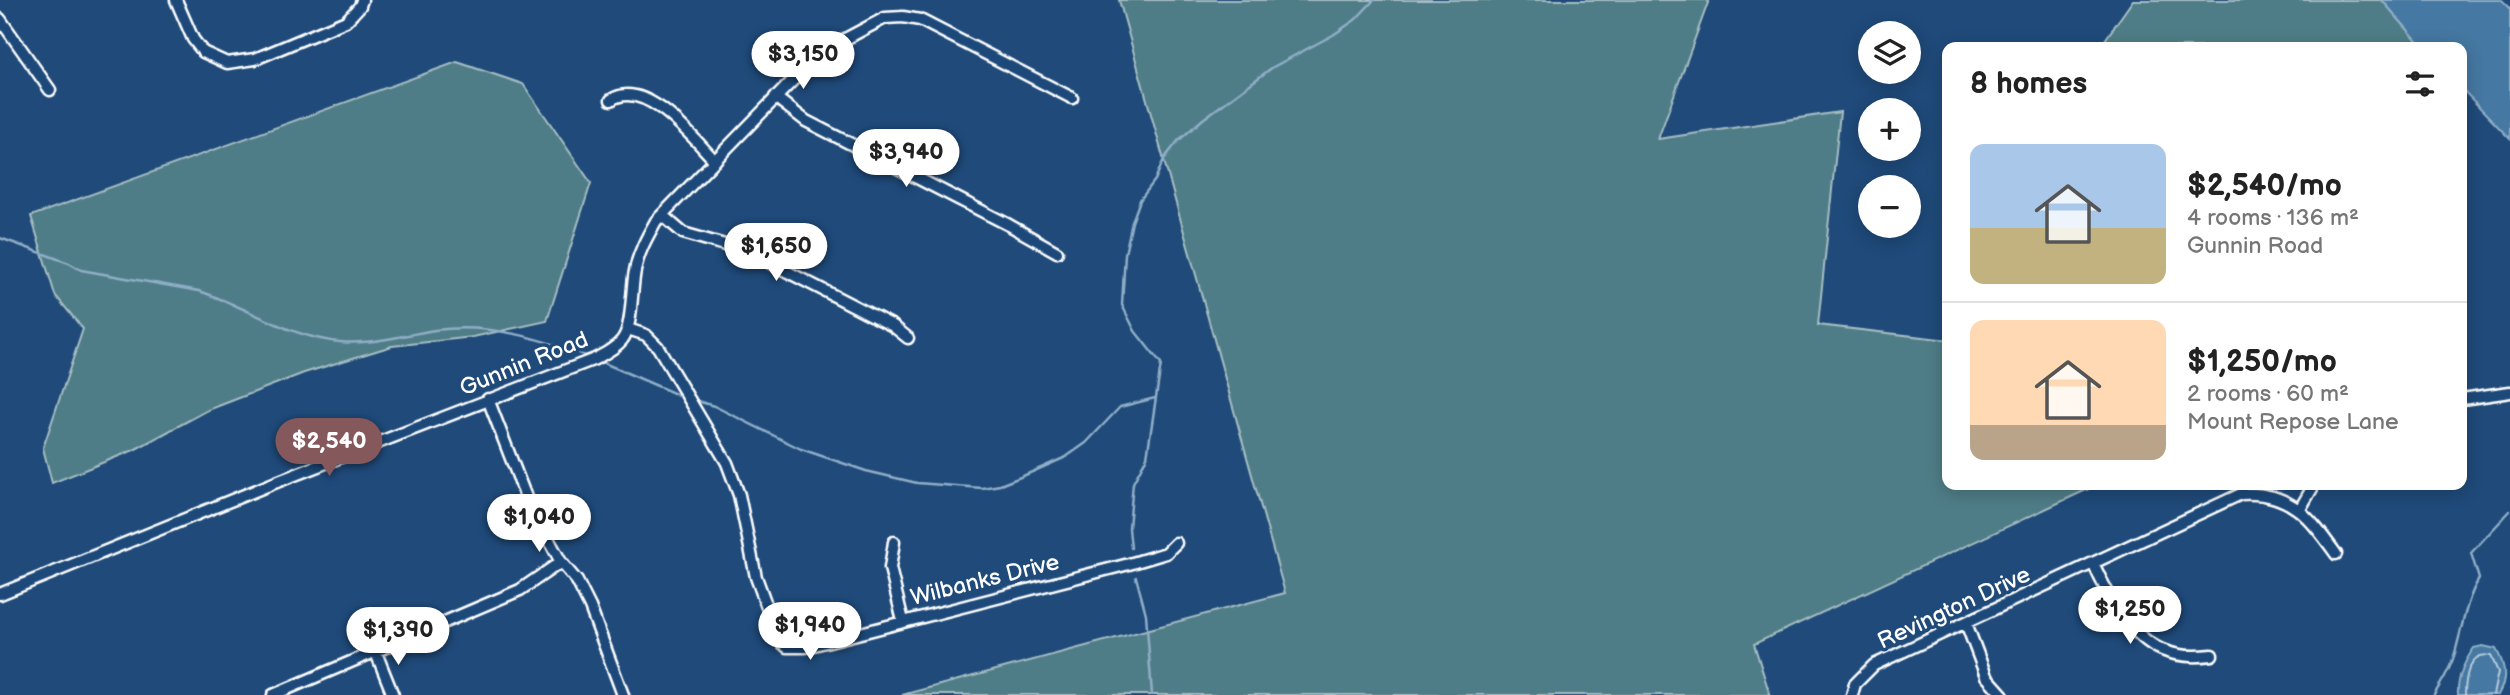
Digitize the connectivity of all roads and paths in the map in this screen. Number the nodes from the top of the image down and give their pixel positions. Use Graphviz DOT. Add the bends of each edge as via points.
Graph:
graph roads {
  1 [pos="176,0"];
  2 [pos="362,0"];
  3 [pos="0,19"];
  4 [pos="50,90"];
  5 [pos="775,97"];
  6 [pos="1072,98"];
  7 [pos="611,100"];
  8 [pos="715,161"];
  9 [pos="662,215"];
  10 [pos="1057,252"];
  11 [pos="628,329"];
  12 [pos="908,338"];
  13 [pos="2510,392"];
  14 [pos="2467,398"];
  15 [pos="488,399"];
  16 [pos="2311,490"];
  17 [pos="2300,509"];
  18 [pos="894,542"];
  19 [pos="1176,543"];
  20 [pos="2336,554"];
  21 [pos="561,562"];
  22 [pos="2094,565"];
  23 [pos="0,594"];
  24 [pos="903,621"];
  25 [pos="1966,623"];
  26 [pos="375,650"];
  27 [pos="2212,655"];
  28 [pos="273,695"];
  29 [pos="393,695"];
  30 [pos="623,695"];
  31 [pos="1852,695"];
  32 [pos="2003,695"];
  1 -- 2 [label="street" via="203,52 227,63 255,59 346,21"];
  3 -- 4 [label="street"];
  5 -- 6 [label="street" via="832,46 885,18 903,17 920,20"];
  5 -- 8 [label="street"];
  5 -- 10 [label="street" via="806,121"];
  7 -- 8 [label="street" via="636,96 659,106"];
  8 -- 9 [label="street"];
  9 -- 11 [label="street" via="643,245 635,270"];
  9 -- 12 [label="street" via="683,233 749,252"];
  11 -- 15 [label="street, Gunnin Road" via="623,340 595,359"];
  11 -- 24 [label="street, Wilbanks Drive" via="646,335 658,347 727,463 739,495 756,577 779,640 787,647 806,647"];
  13 -- 14 [label="street"];
  15 -- 21 [label="street" via="527,500"];
  15 -- 23 [label="street, Gunnin Road"];
  16 -- 17 [label="street"];
  17 -- 20 [label="street, Revington Drive"];
  17 -- 22 [label="street, Revington Drive" via="2276,497 2241,494"];
  18 -- 24 [label="street" via="890,568"];
  19 -- 24 [label="street, Wilbanks Drive" via="1166,553"];
  21 -- 26 [label="street" via="520,590"];
  21 -- 30 [label="street" via="590,607"];
  22 -- 25 [label="street, Revington Drive"];
  22 -- 27 [label="street" via="2108,596 2151,645 2181,655"];
  25 -- 31 [label="street, Revington Drive" via="1874,666 1855,684"];
  25 -- 32 [label="street" via="1986,676"];
  26 -- 28 [label="street"];
  26 -- 29 [label="street"];
}
